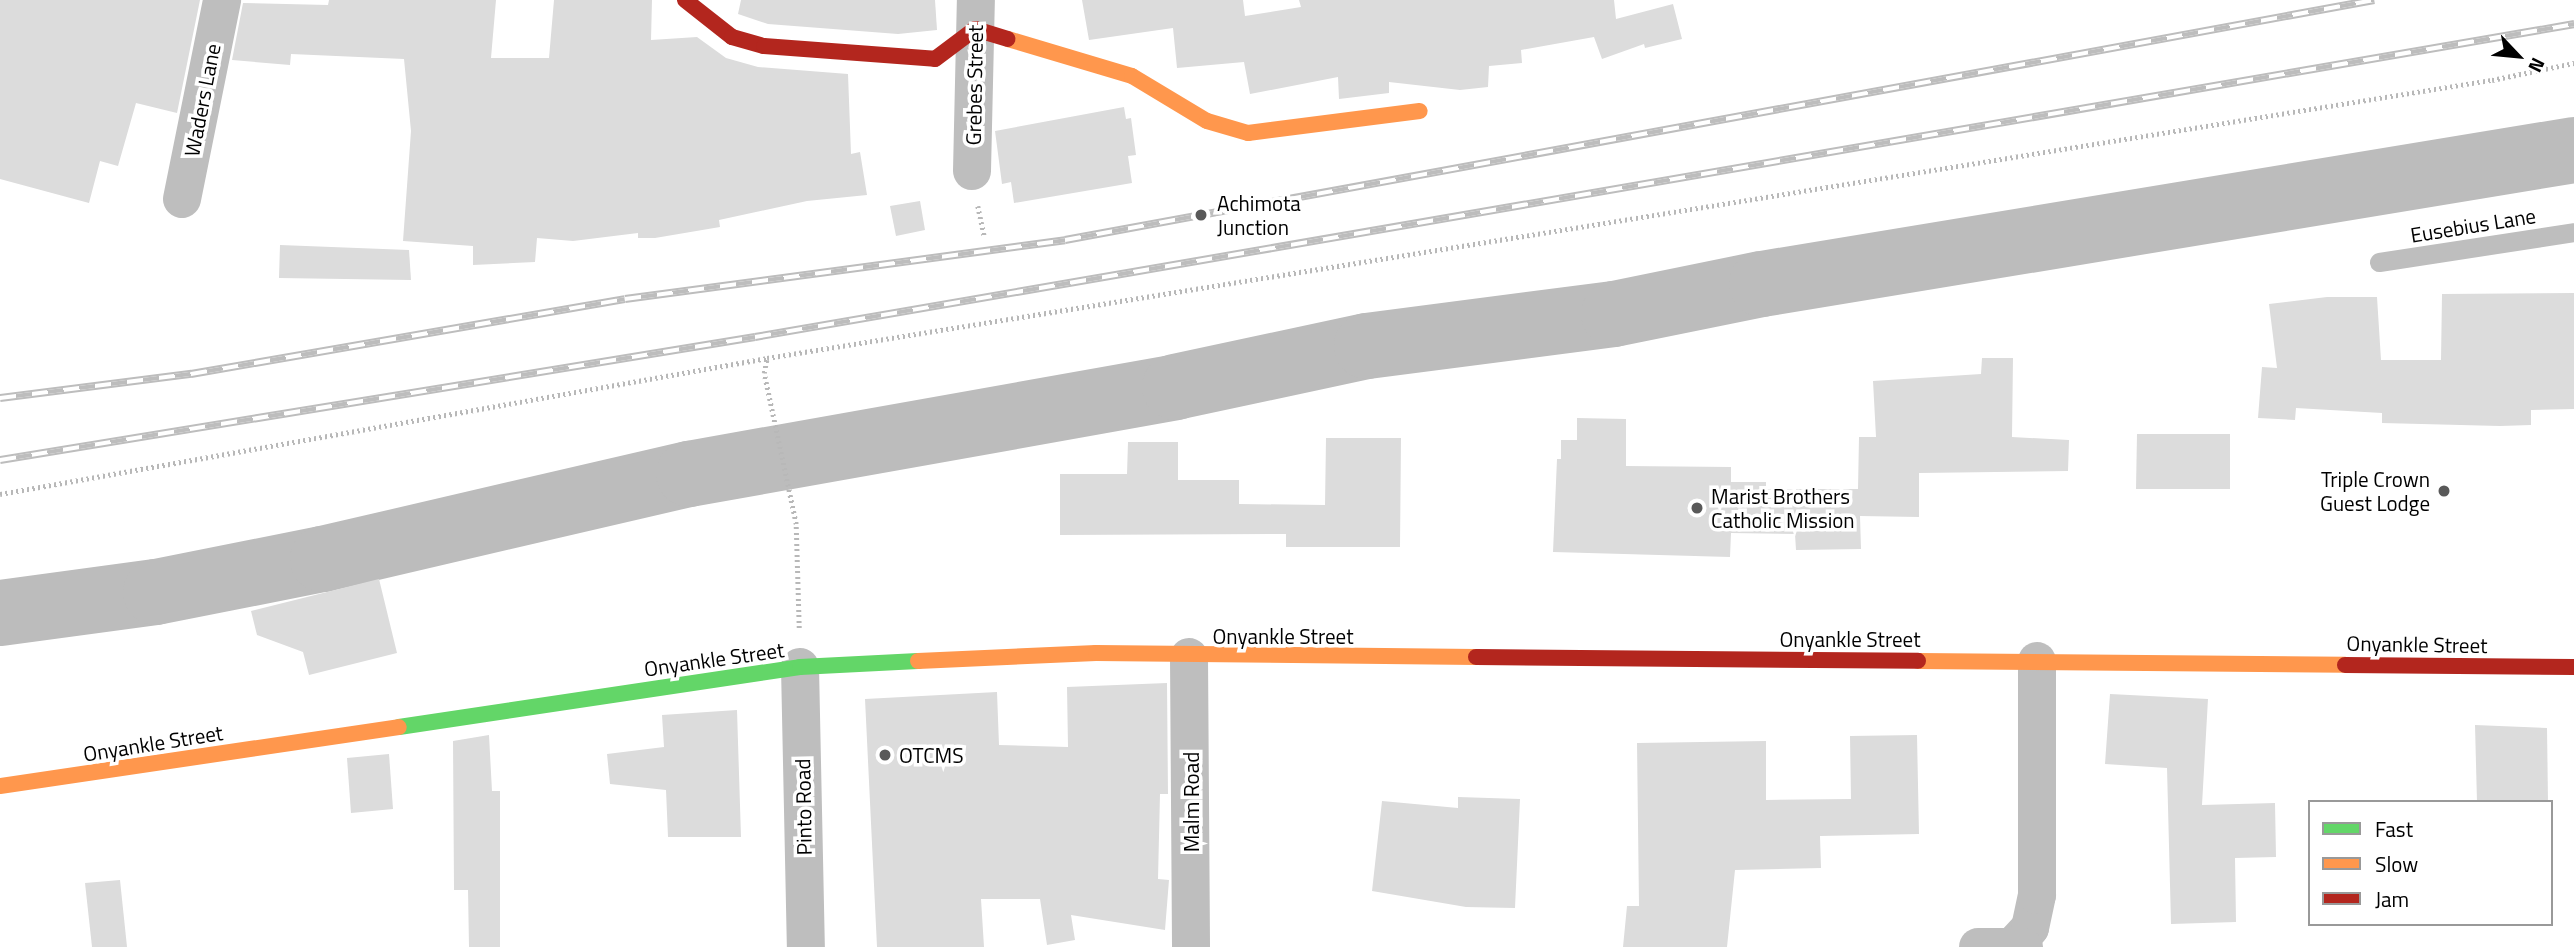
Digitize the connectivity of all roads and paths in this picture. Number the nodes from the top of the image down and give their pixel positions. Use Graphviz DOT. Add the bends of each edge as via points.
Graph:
graph roads {
  1 [pos="222,0"];
  2 [pos="685,0"];
  3 [pos="975,15"];
  4 [pos="2574,63"];
  5 [pos="1420,111"];
  6 [pos="972,171"];
  7 [pos="182,199"];
  8 [pos="2574,232"];
  9 [pos="2379,262"];
  10 [pos="767,358"];
  11 [pos="0,494"];
  12 [pos="1189,657"];
  13 [pos="2037,661"];
  14 [pos="800,667"];
  15 [pos="2574,667"];
  16 [pos="0,786"];
  17 [pos="2013,946"];
  18 [pos="806,947"];
  19 [pos="1191,947"];
  20 [pos="1978,947"];
  21 [pos="2024,947"];
  1 -- 7 [label="street, Waders Lane"];
  2 -- 3 [label="street" via="732,37 764,47 935,59"];
  3 -- 5 [label="street" via="1132,76 1207,121 1248,132"];
  3 -- 6 [label="street, Grebes Street"];
  4 -- 10 [label="path"];
  8 -- 9 [label="lane, Eusebius Lane"];
  10 -- 11 [label="path"];
  10 -- 14 [label="path" via="764,373 796,524"];
  12 -- 13 [label="street, Onyankle Street"];
  12 -- 14 [label="street, Onyankle Street" via="1096,653"];
  12 -- 19 [label="street, Malm Road"];
  13 -- 15 [label="street, Onyankle Street"];
  13 -- 17 [label="street" via="2037,895 2030,928"];
  14 -- 16 [label="street, Onyankle Street"];
  14 -- 18 [label="street, Pinto Road"];
  17 -- 20 [label="street"];
  17 -- 21 [label="street"];
}
